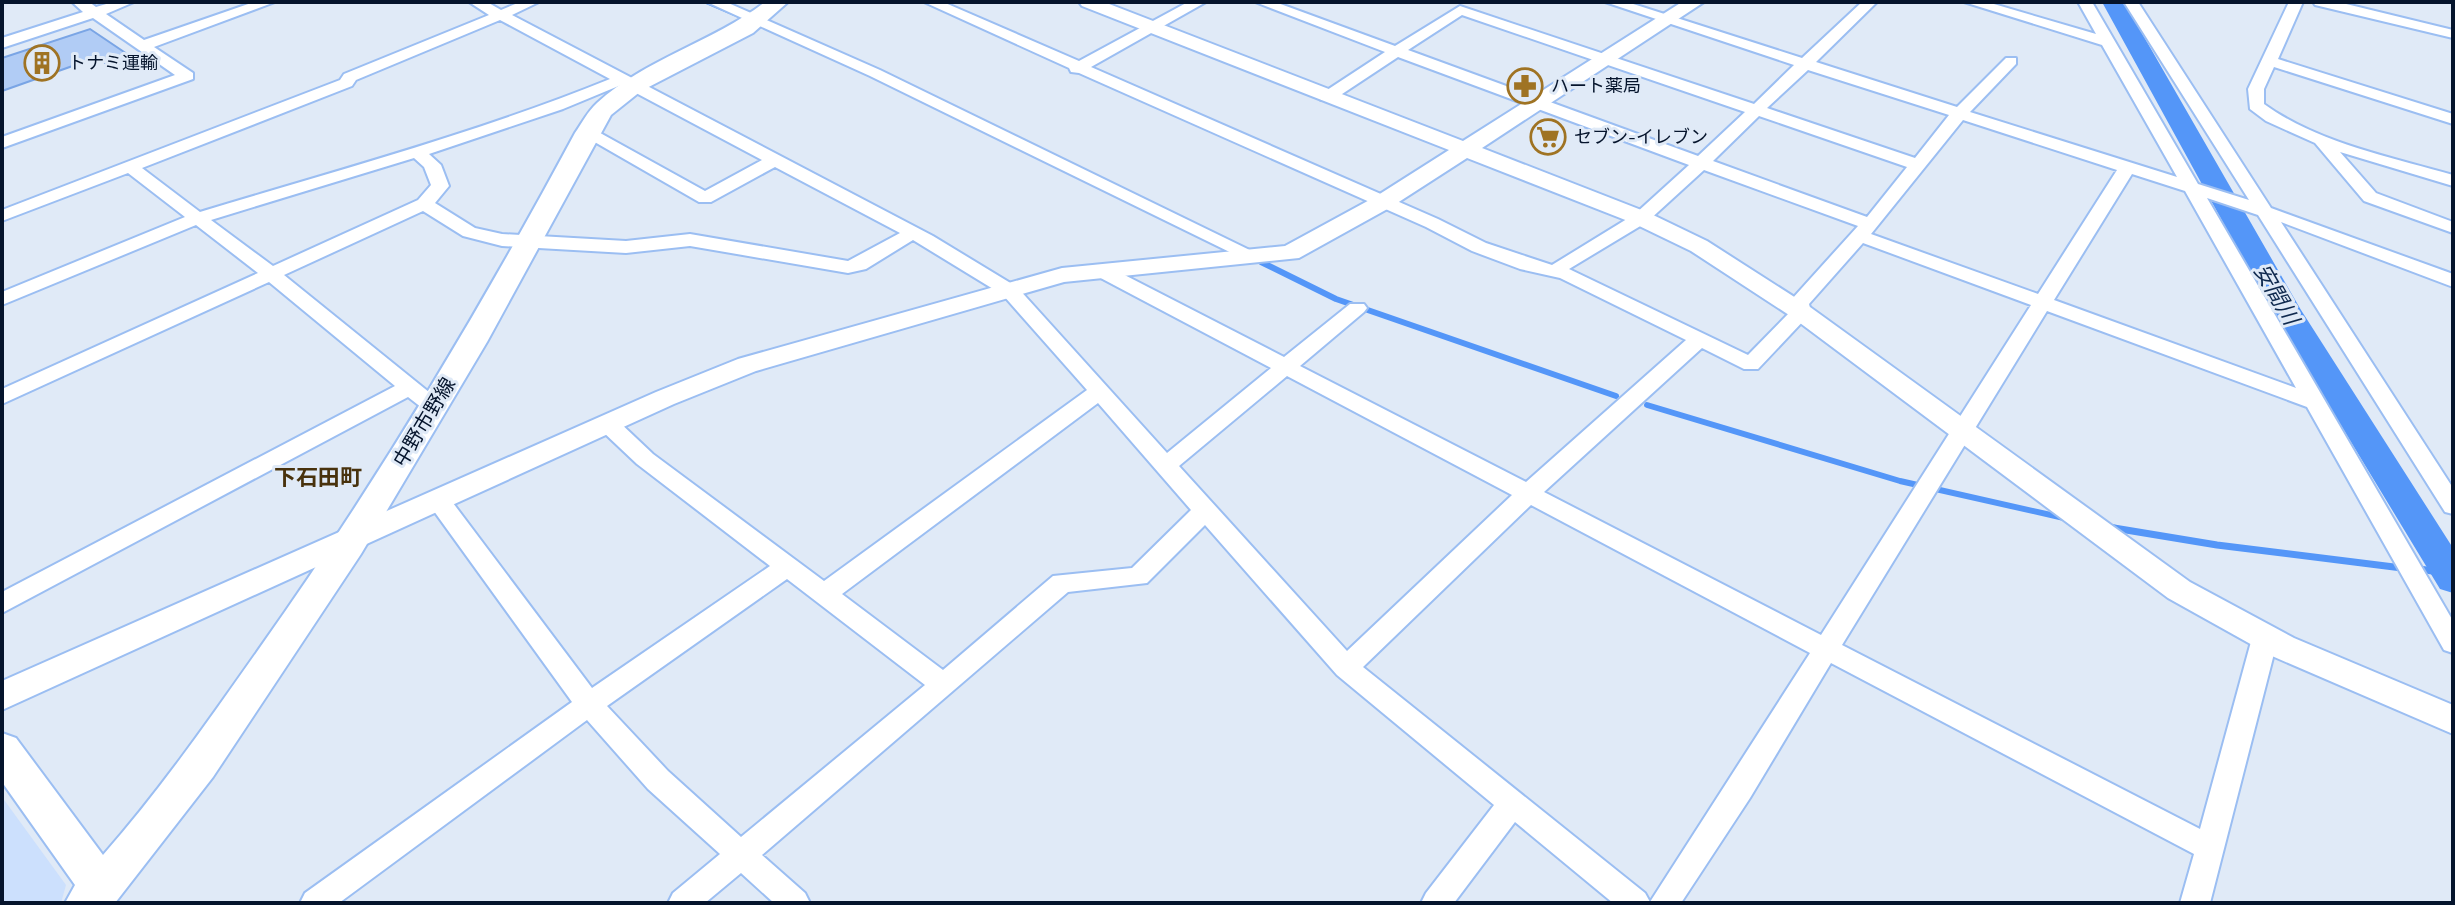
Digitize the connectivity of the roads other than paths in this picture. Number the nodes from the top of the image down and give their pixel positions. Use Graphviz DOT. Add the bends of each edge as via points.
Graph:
graph roads {
  1 [pos="79,2"];
  2 [pos="127,2"];
  3 [pos="268,2"];
  4 [pos="476,2"];
  5 [pos="532,2"];
  6 [pos="714,2"];
  7 [pos="931,2"];
  8 [pos="1088,2"];
  9 [pos="1199,2"];
  10 [pos="1262,2"];
  11 [pos="1436,2"];
  12 [pos="1612,2"];
  13 [pos="1695,2"];
  14 [pos="1870,2"];
  15 [pos="1971,2"];
  16 [pos="2085,2"];
  17 [pos="2131,2"];
  18 [pos="2296,2"];
  19 [pos="2320,2"];
  20 [pos="1466,6"];
  21 [pos="767,11"];
  22 [pos="95,13"];
  23 [pos="498,15"];
  24 [pos="1668,20"];
  25 [pos="1150,27"];
  26 [pos="2453,34"];
  27 [pos="2108,42"];
  28 [pos="2,43"];
  29 [pos="141,46"];
  30 [pos="1398,51"];
  31 [pos="1605,60"];
  32 [pos="2011,61"];
  33 [pos="2269,61"];
  34 [pos="1805,65"];
  35 [pos="1076,69"];
  36 [pos="627,83"];
  37 [pos="1327,97"];
  38 [pos="1538,104"];
  39 [pos="1756,110"];
  40 [pos="1959,114"];
  41 [pos="2453,119"];
  42 [pos="587,133"];
  43 [pos="2319,138"];
  44 [pos="2,143"];
  45 [pos="1464,150"];
  46 [pos="417,152"];
  47 [pos="775,160"];
  48 [pos="1701,163"];
  49 [pos="1916,164"];
  50 [pos="130,167"];
  51 [pos="2127,168"];
  52 [pos="2453,181"];
  53 [pos="2191,188"];
  54 [pos="1383,202"];
  55 [pos="424,204"];
  56 [pos="2264,211"];
  57 [pos="2,216"];
  58 [pos="198,218"];
  59 [pos="1641,218"];
  60 [pos="2453,228"];
  61 [pos="1865,230"];
  62 [pos="912,233"];
  63 [pos="529,241"];
  64 [pos="1255,257"];
  65 [pos="1102,271"];
  66 [pos="1557,271"];
  67 [pos="270,273"];
  68 [pos="2453,281"];
  69 [pos="1010,291"];
  70 [pos="2,299"];
  71 [pos="2044,304"];
  72 [pos="1357,308"];
  73 [pos="1801,312"];
  74 [pos="1700,339"];
  75 [pos="1288,367"];
  76 [pos="1100,391"];
  77 [pos="422,396"];
  78 [pos="2,397"];
  79 [pos="2313,402"];
  80 [pos="609,425"];
  81 [pos="1963,433"];
  82 [pos="1166,465"];
  83 [pos="1530,492"];
  84 [pos="439,501"];
  85 [pos="2453,506"];
  86 [pos="1204,511"];
  87 [pos="354,540"];
  88 [pos="788,566"];
  89 [pos="825,594"];
  90 [pos="2,603"];
  91 [pos="2265,638"];
  92 [pos="2453,643"];
  93 [pos="1826,649"];
  94 [pos="1346,668"];
  95 [pos="944,685"];
  96 [pos="2,696"];
  97 [pos="589,704"];
  98 [pos="2453,720"];
  99 [pos="2,750"];
  100 [pos="1511,805"];
  101 [pos="2210,848"];
  102 [pos="741,852"];
  103 [pos="100,898"];
  104 [pos="315,903"];
  105 [pos="683,903"];
  106 [pos="795,903"];
  107 [pos="1436,903"];
  108 [pos="1635,903"];
  109 [pos="1664,903"];
  110 [pos="2195,903"];
  1 -- 22 [label="street"];
  2 -- 22 [label="street"];
  3 -- 29 [label="street"];
  4 -- 23 [label="street"];
  5 -- 23 [label="street"];
  6 -- 21 [label="street"];
  7 -- 35 [label="street"];
  8 -- 25 [label="street"];
  9 -- 25 [label="street"];
  10 -- 30 [label="street"];
  11 -- 20 [label="street"];
  12 -- 24 [label="street"];
  13 -- 24 [label="street"];
  14 -- 34 [label="street"];
  15 -- 27 [label="street"];
  16 -- 27 [label="street"];
  17 -- 56 [label="street"];
  18 -- 33 [label="street"];
  19 -- 26 [label="street"];
  20 -- 30 [label="street"];
  20 -- 31 [label="street"];
  21 -- 36 [label="main road, 中野市野線"];
  21 -- 64 [label="street" via="875,73"];
  22 -- 28 [label="street"];
  22 -- 29 [label="street"];
  23 -- 36 [label="street"];
  23 -- 50 [label="street" via="394,57 346,83"];
  24 -- 31 [label="street"];
  24 -- 34 [label="street"];
  25 -- 35 [label="street"];
  25 -- 37 [label="street"];
  27 -- 53 [label="street"];
  29 -- 44 [label="street" via="187,76"];
  30 -- 37 [label="street"];
  30 -- 38 [label="street"];
  31 -- 38 [label="street"];
  31 -- 39 [label="street"];
  32 -- 40 [label="street"];
  33 -- 41 [label="street"];
  33 -- 43 [label="street" via="2256,89 2256,106"];
  34 -- 39 [label="street"];
  34 -- 40 [label="street"];
  35 -- 54 [label="street"];
  36 -- 42 [label="main road, 中野市野線"];
  36 -- 46 [label="street"];
  36 -- 47 [label="street"];
  37 -- 45 [label="street"];
  38 -- 45 [label="street"];
  38 -- 48 [label="street"];
  39 -- 48 [label="street"];
  39 -- 49 [label="street"];
  40 -- 49 [label="street"];
  40 -- 51 [label="street"];
  42 -- 47 [label="street" via="705,198"];
  42 -- 63 [label="main road, 中野市野線"];
  43 -- 52 [label="street"];
  43 -- 60 [label="street" via="2370,197"];
  45 -- 54 [label="street"];
  45 -- 59 [label="street"];
  46 -- 55 [label="street" via="432,165 440,186"];
  46 -- 58 [label="street"];
  47 -- 62 [label="street"];
  48 -- 59 [label="street"];
  48 -- 61 [label="street"];
  49 -- 61 [label="street"];
  50 -- 57 [label="street"];
  50 -- 58 [label="street"];
  51 -- 53 [label="street"];
  51 -- 71 [label="street"];
  53 -- 56 [label="street"];
  53 -- 79 [label="street"];
  54 -- 64 [label="street" via="1310,245"];
  54 -- 66 [label="street" via="1479,247"];
  55 -- 63 [label="street" via="469,232"];
  55 -- 67 [label="street"];
  56 -- 68 [label="street"];
  56 -- 85 [label="street"];
  58 -- 67 [label="street"];
  58 -- 70 [label="street"];
  59 -- 66 [label="street"];
  59 -- 73 [label="street" via="1699,246"];
  61 -- 71 [label="street"];
  61 -- 73 [label="street" via="1799,303"];
  62 -- 63 [label="street" via="848,267 690,240 640,247"];
  62 -- 69 [label="street"];
  63 -- 77 [label="main road, 中野市野線"];
  64 -- 65 [label="street"];
  65 -- 69 [label="street" via="1062,275"];
  65 -- 75 [label="street"];
  66 -- 74 [label="street"];
  67 -- 77 [label="street"];
  67 -- 78 [label="street"];
  69 -- 76 [label="street"];
  69 -- 80 [label="street" via="747,365"];
  71 -- 79 [label="street"];
  71 -- 81 [label="street"];
  72 -- 75 [label="street"];
  73 -- 74 [label="street" via="1751,364"];
  73 -- 81 [label="street"];
  74 -- 83 [label="street"];
  75 -- 82 [label="street"];
  75 -- 83 [label="street"];
  76 -- 82 [label="street"];
  76 -- 89 [label="street"];
  77 -- 87 [label="main road, 中野市野線"];
  77 -- 90 [label="street"];
  79 -- 92 [label="street"];
  80 -- 84 [label="street"];
  80 -- 88 [label="street" via="645,459"];
  81 -- 91 [label="street" via="2179,590"];
  81 -- 93 [label="street"];
  82 -- 86 [label="street"];
  83 -- 93 [label="street"];
  83 -- 94 [label="street"];
  84 -- 87 [label="street"];
  84 -- 97 [label="street"];
  86 -- 94 [label="street"];
  86 -- 95 [label="street" via="1138,577 1062,583"];
  87 -- 96 [label="street"];
  87 -- 103 [label="main road, 中野市野線"];
  88 -- 89 [label="street"];
  88 -- 97 [label="street"];
  89 -- 95 [label="street"];
  91 -- 98 [label="street"];
  91 -- 101 [label="street"];
  93 -- 101 [label="street"];
  93 -- 109 [label="street"];
  94 -- 100 [label="street"];
  95 -- 102 [label="street"];
  97 -- 102 [label="street" via="658,780"];
  97 -- 104 [label="street"];
  99 -- 103 [label="main road"];
  100 -- 107 [label="street"];
  100 -- 108 [label="street"];
  101 -- 110 [label="street"];
  102 -- 105 [label="street"];
  102 -- 106 [label="street"];
}
